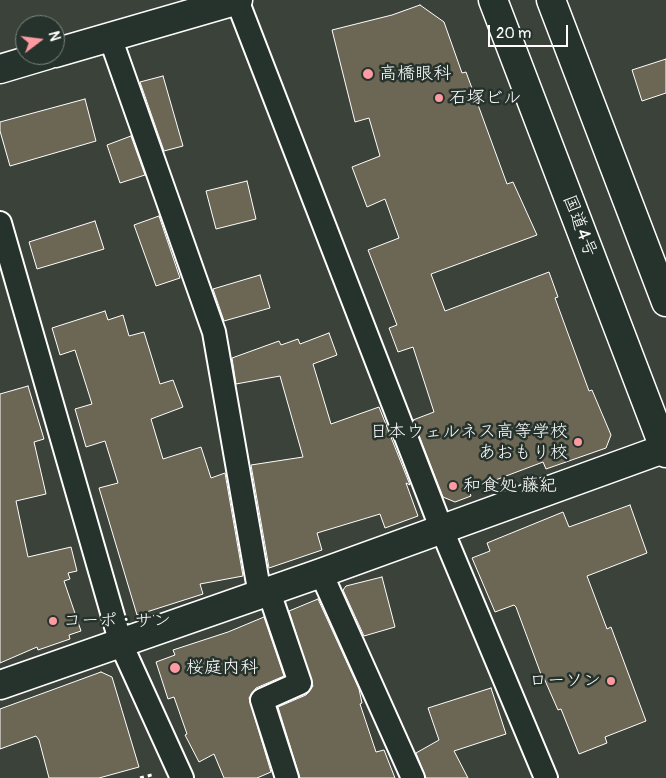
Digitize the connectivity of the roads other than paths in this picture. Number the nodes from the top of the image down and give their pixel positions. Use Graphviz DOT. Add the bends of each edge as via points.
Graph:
graph roads {
  1 [pos="238,0"];
  2 [pos="493,0"];
  3 [pos="551,0"];
  4 [pos="110,37"];
  5 [pos="65,50"];
  6 [pos="15,65"];
  7 [pos="0,69"];
  8 [pos="0,224"];
  9 [pos="666,302"];
  10 [pos="665,450"];
  11 [pos="442,530"];
  12 [pos="321,573"];
  13 [pos="264,593"];
  14 [pos="122,644"];
  15 [pos="0,685"];
  16 [pos="182,778"];
  17 [pos="287,778"];
  18 [pos="413,778"];
  19 [pos="546,778"];
  1 -- 4 [label="main road"];
  1 -- 11 [label="street"];
  2 -- 10 [label="main road, 国道4号"];
  3 -- 9 [label="main road"];
  4 -- 5 [label="main road"];
  4 -- 13 [label="street" via="214,332"];
  6 -- 7 [label="main road"];
  8 -- 14 [label="street"];
  10 -- 11 [label="main road"];
  11 -- 12 [label="main road"];
  11 -- 19 [label="street"];
  12 -- 13 [label="main road"];
  12 -- 18 [label="street"];
  13 -- 14 [label="main road"];
  13 -- 17 [label="street" via="300,683 262,700"];
  14 -- 15 [label="main road"];
  14 -- 16 [label="street"];
}
